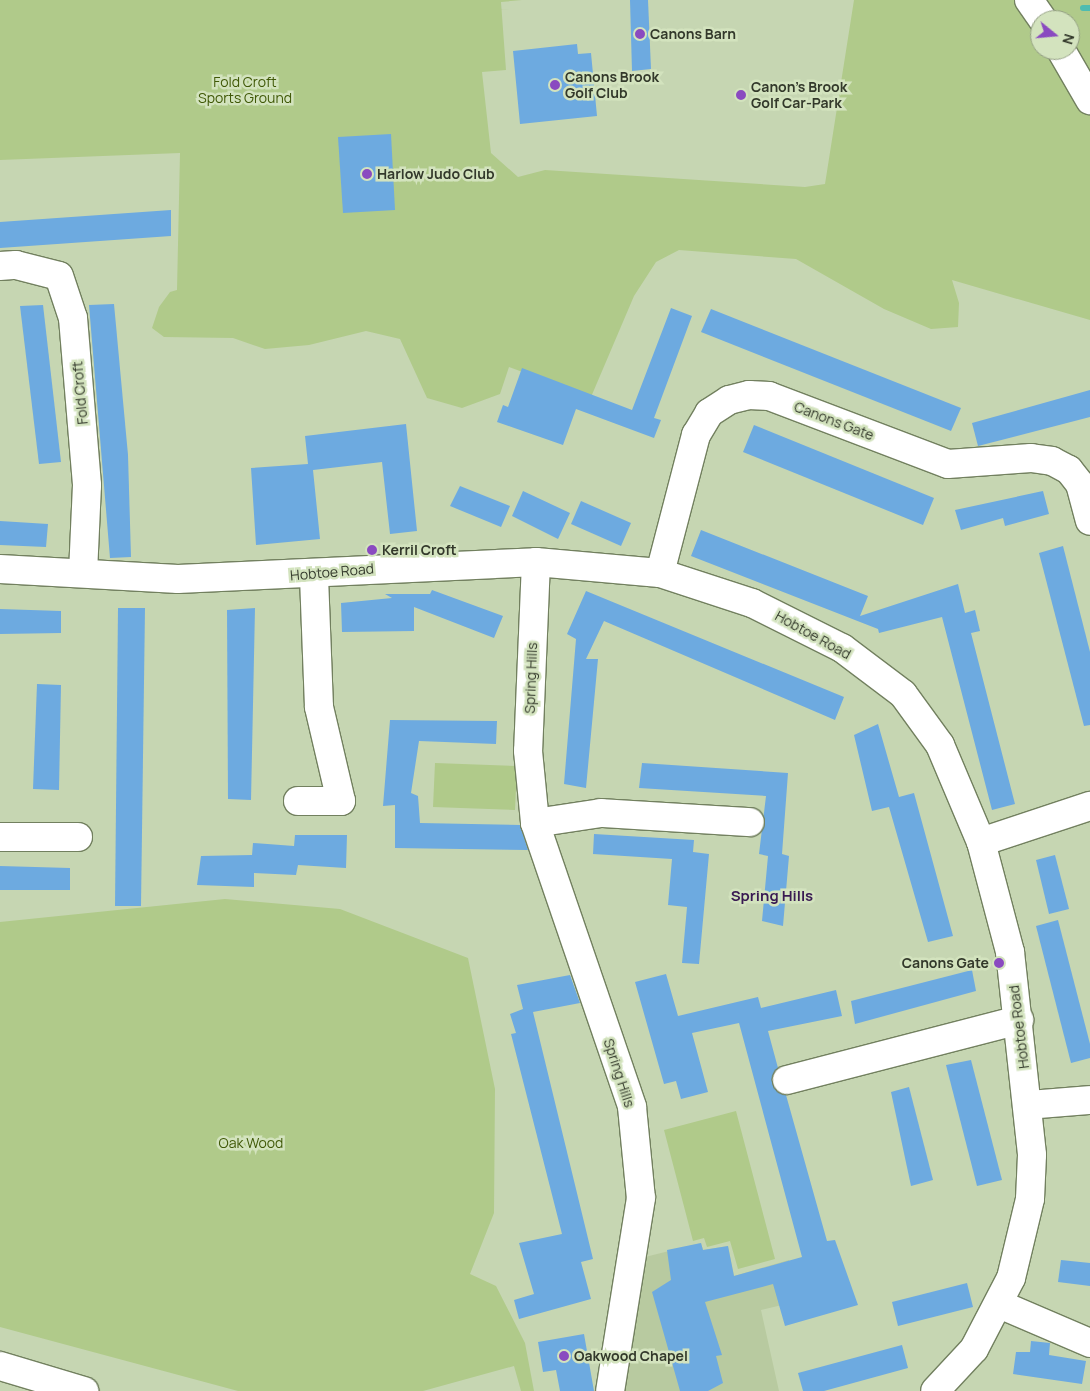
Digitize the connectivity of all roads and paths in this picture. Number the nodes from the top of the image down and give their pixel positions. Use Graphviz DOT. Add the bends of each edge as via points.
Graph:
graph roads {
  1 [pos="1067,60"];
  2 [pos="1090,100"];
  3 [pos="0,266"];
  4 [pos="1090,521"];
  5 [pos="536,562"];
  6 [pos="0,569"];
  7 [pos="83,573"];
  8 [pos="660,573"];
  9 [pos="314,574"];
  10 [pos="298,801"];
  11 [pos="1090,806"];
  12 [pos="750,822"];
  13 [pos="535,823"];
  14 [pos="0,837"];
  15 [pos="78,837"];
  16 [pos="981,842"];
  17 [pos="1019,1020"];
  18 [pos="787,1080"];
  19 [pos="1090,1100"];
  20 [pos="1028,1105"];
  21 [pos="999,1304"];
  22 [pos="1090,1343"];
  23 [pos="0,1366"];
  24 [pos="84,1391"];
  25 [pos="610,1391"];
  26 [pos="935,1391"];
  1 -- 2 [label="street"];
  3 -- 7 [label="street, Fold Croft" via="16,265 59,276 73,318 87,485"];
  4 -- 8 [label="street, Canons Gate" via="1080,484 1068,470 1052,461 1031,458 948,464 769,396 749,395 709,412 696,435"];
  5 -- 8 [label="street, Hobtoe Road"];
  5 -- 9 [label="street, Hobtoe Road"];
  5 -- 13 [label="street, Spring Hills" via="528,751"];
  6 -- 7 [label="street, Hobtoe Road"];
  7 -- 9 [label="street, Hobtoe Road" via="178,579"];
  8 -- 16 [label="street, Hobtoe Road" via="752,603 842,648 903,694 940,745"];
  9 -- 10 [label="street" via="319,707 341,801"];
  11 -- 16 [label="street"];
  12 -- 13 [label="street" via="601,813"];
  13 -- 25 [label="street, Spring Hills" via="632,1106 641,1198"];
  14 -- 15 [label="street"];
  16 -- 17 [label="street, Hobtoe Road" via="1010,952"];
  17 -- 18 [label="street"];
  17 -- 20 [label="street, Hobtoe Road"];
  19 -- 20 [label="street"];
  20 -- 21 [label="street, Hobtoe Road" via="1030,1199 1011,1278"];
  21 -- 22 [label="street"];
  21 -- 26 [label="street, Hobtoe Road" via="974,1349"];
  23 -- 24 [label="street"];
}
